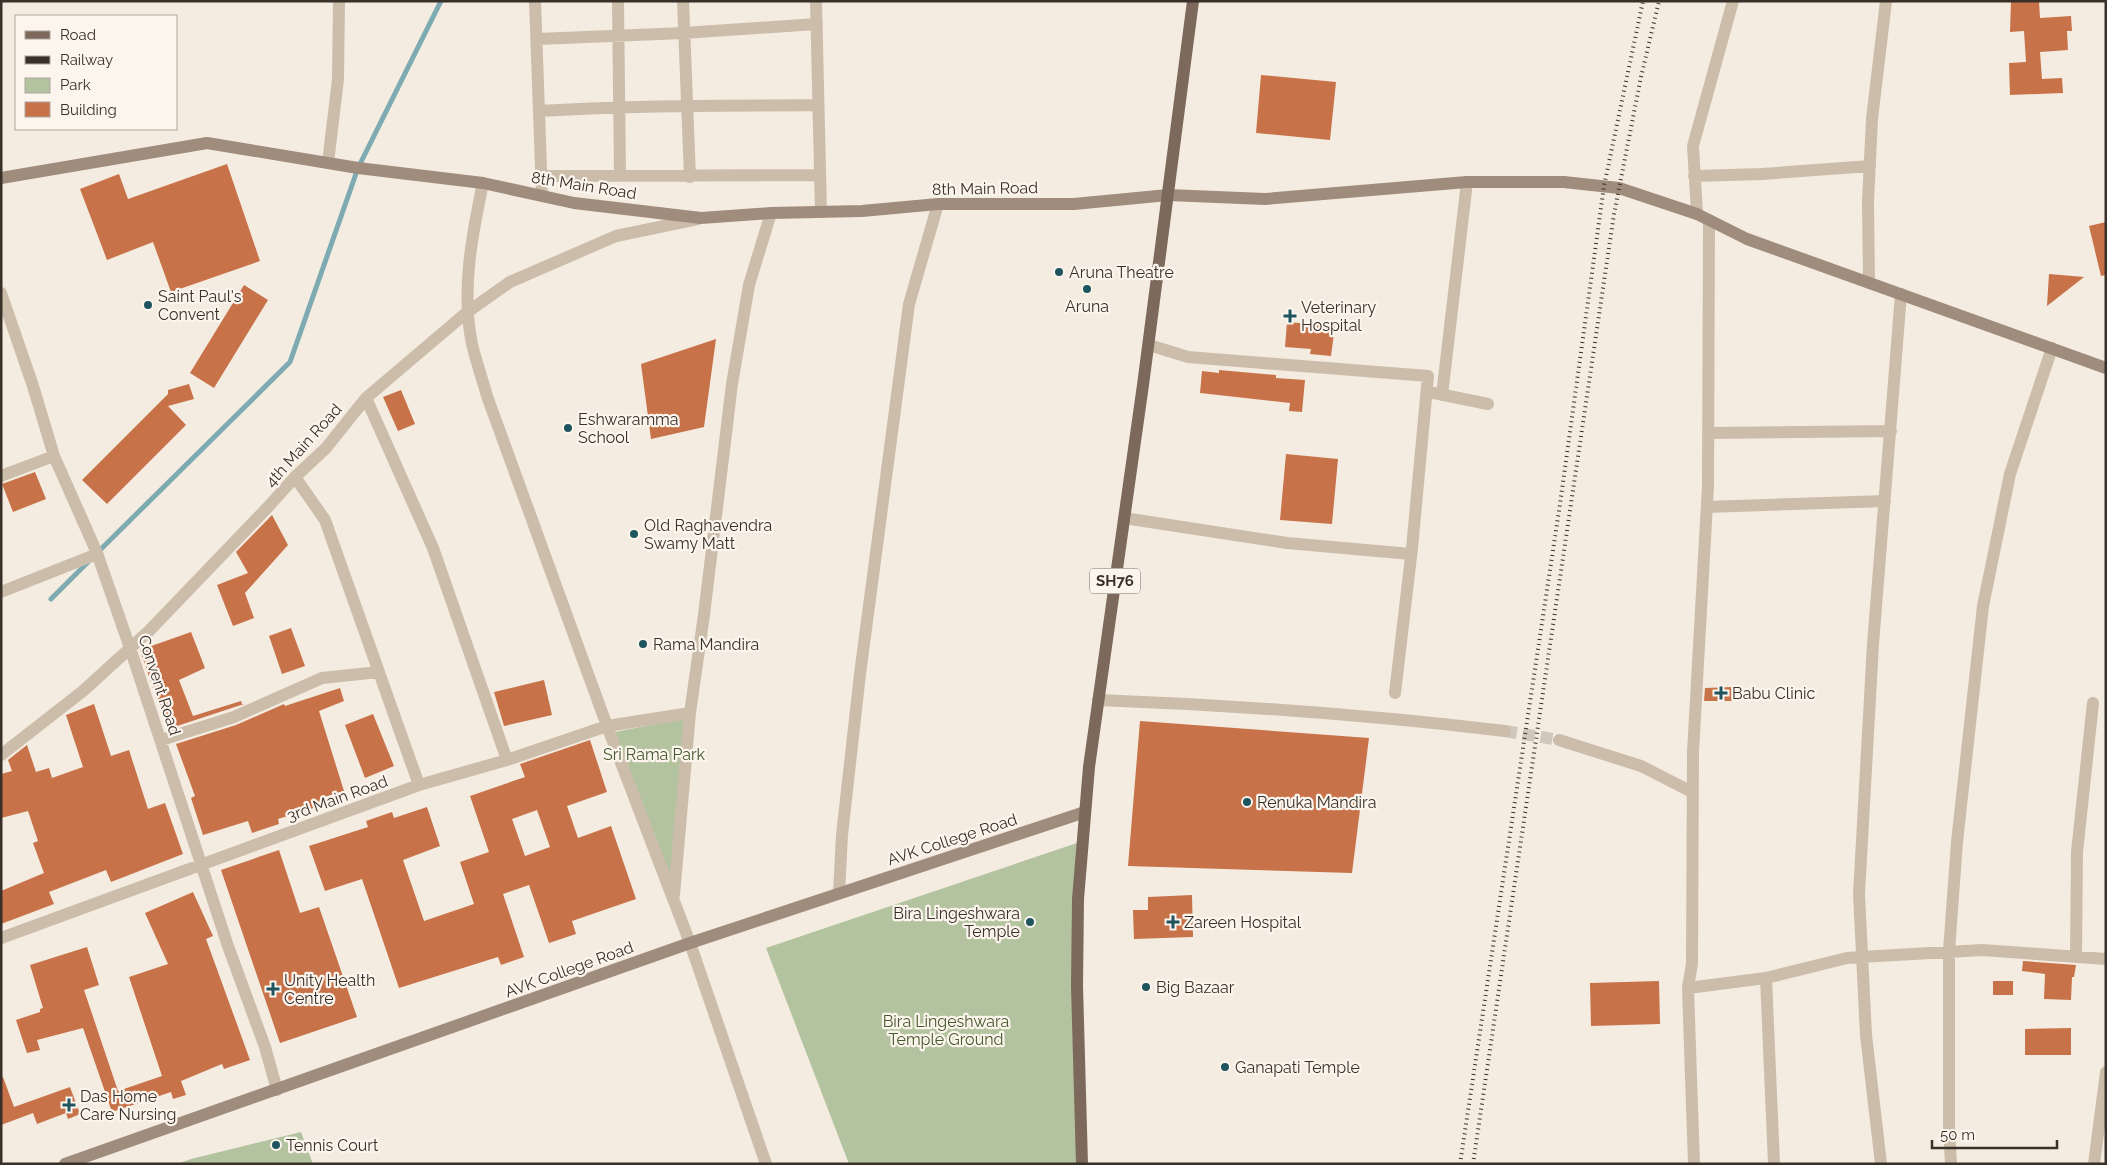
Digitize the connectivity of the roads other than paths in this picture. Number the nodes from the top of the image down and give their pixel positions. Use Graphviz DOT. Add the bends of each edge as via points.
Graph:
graph roads {
  1 [pos="339,1"];
  2 [pos="536,1"];
  3 [pos="618,1"];
  4 [pos="683,1"];
  5 [pos="816,1"];
  6 [pos="1193,1"];
  7 [pos="1733,1"];
  8 [pos="1886,1"];
  9 [pos="817,24"];
  10 [pos="684,33"];
  11 [pos="619,34"];
  12 [pos="537,39"];
  13 [pos="818,105"];
  14 [pos="619,106"];
  15 [pos="687,107"];
  16 [pos="539,111"];
  17 [pos="328,163"];
  18 [pos="1870,166"];
  19 [pos="820,175"];
  20 [pos="541,176"];
  21 [pos="620,176"];
  22 [pos="1694,176"];
  23 [pos="690,177"];
  24 [pos="1,178"];
  25 [pos="1467,182"];
  26 [pos="483,183"];
  27 [pos="1168,195"];
  28 [pos="542,196"];
  29 [pos="938,204"];
  30 [pos="821,212"];
  31 [pos="771,213"];
  32 [pos="1697,214"];
  33 [pos="701,218"];
  34 [pos="1709,220"];
  35 [pos="1869,282"];
  36 [pos="1,293"];
  37 [pos="1901,294"];
  38 [pos="469,310"];
  39 [pos="4,311"];
  40 [pos="1148,345"];
  41 [pos="2052,348"];
  42 [pos="2106,368"];
  43 [pos="1426,392"];
  44 [pos="1442,395"];
  45 [pos="366,398"];
  46 [pos="1488,404"];
  47 [pos="1891,431"];
  48 [pos="1708,433"];
  49 [pos="54,456"];
  50 [pos="1,476"];
  51 [pos="295,477"];
  52 [pos="1885,501"];
  53 [pos="1706,507"];
  54 [pos="1124,518"];
  55 [pos="97,554"];
  56 [pos="1411,554"];
  57 [pos="1,592"];
  58 [pos="130,648"];
  59 [pos="379,672"];
  60 [pos="1395,693"];
  61 [pos="1098,700"];
  62 [pos="2093,703"];
  63 [pos="690,713"];
  64 [pos="607,726"];
  65 [pos="1505,731"];
  66 [pos="161,740"];
  67 [pos="1559,740"];
  68 [pos="1,755"];
  69 [pos="507,760"];
  70 [pos="419,785"];
  71 [pos="1692,792"];
  72 [pos="1085,812"];
  73 [pos="202,864"];
  74 [pos="839,893"];
  75 [pos="674,900"];
  76 [pos="1,938"];
  77 [pos="690,943"];
  78 [pos="1949,951"];
  79 [pos="1861,956"];
  80 [pos="2076,957"];
  81 [pos="2106,959"];
  82 [pos="1766,978"];
  83 [pos="1688,988"];
  84 [pos="2106,1072"];
  85 [pos="277,1090"];
  86 [pos="65,1164"];
  87 [pos="766,1164"];
  88 [pos="1082,1164"];
  89 [pos="1694,1164"];
  90 [pos="1774,1164"];
  91 [pos="1881,1164"];
  92 [pos="1951,1164"];
  93 [pos="2094,1164"];
  1 -- 17 [label="street" via="338,79"];
  2 -- 12 [label="street"];
  3 -- 11 [label="street"];
  4 -- 10 [label="street"];
  5 -- 9 [label="street"];
  6 -- 27 [label="main road, SH76"];
  7 -- 22 [label="street" via="1694,146"];
  8 -- 18 [label="street" via="1872,119"];
  9 -- 10 [label="street"];
  9 -- 13 [label="street"];
  10 -- 11 [label="street"];
  10 -- 15 [label="street"];
  11 -- 12 [label="street"];
  11 -- 14 [label="street"];
  12 -- 16 [label="street"];
  13 -- 15 [label="street"];
  13 -- 19 [label="street"];
  14 -- 15 [label="street"];
  14 -- 16 [label="street"];
  14 -- 21 [label="street"];
  15 -- 23 [label="street"];
  16 -- 20 [label="street"];
  17 -- 24 [label="street, 8th Main Road" via="207,143"];
  17 -- 26 [label="street, 8th Main Road"];
  18 -- 22 [label="street"];
  18 -- 35 [label="street"];
  19 -- 23 [label="street"];
  19 -- 30 [label="street"];
  20 -- 21 [label="street"];
  20 -- 28 [label="street"];
  21 -- 23 [label="street"];
  22 -- 32 [label="street"];
  25 -- 27 [label="street, 8th Main Road" via="1265,199"];
  25 -- 32 [label="street, 8th Main Road" via="1564,182 1619,188"];
  25 -- 44 [label="street"];
  26 -- 28 [label="street, 8th Main Road"];
  26 -- 38 [label="street" via="470,242"];
  27 -- 29 [label="street, 8th Main Road" via="1074,204"];
  27 -- 40 [label="main road, SH76"];
  28 -- 33 [label="street, 8th Main Road" via="574,203"];
  29 -- 30 [label="street, 8th Main Road"];
  29 -- 74 [label="street" via="907,314 860,674 842,835"];
  30 -- 31 [label="street, 8th Main Road"];
  31 -- 33 [label="street, 8th Main Road"];
  31 -- 63 [label="street" via="749,285 732,384"];
  32 -- 34 [label="street, 8th Main Road"];
  33 -- 38 [label="street, 4th Main Road" via="616,236 510,282"];
  34 -- 35 [label="street, 8th Main Road" via="1747,239"];
  34 -- 48 [label="street"];
  35 -- 37 [label="street, 8th Main Road"];
  36 -- 39 [label="street, Convent Road"];
  37 -- 41 [label="street, 8th Main Road"];
  37 -- 47 [label="street"];
  38 -- 45 [label="street, 4th Main Road"];
  38 -- 64 [label="street" via="472,342 487,396"];
  39 -- 49 [label="street, Convent Road"];
  40 -- 43 [label="street" via="1188,357 1428,376"];
  40 -- 54 [label="main road, SH76"];
  41 -- 42 [label="street, 8th Main Road"];
  41 -- 78 [label="street" via="2010,474 1983,606 1957,842"];
  43 -- 44 [label="street"];
  43 -- 56 [label="street"];
  44 -- 46 [label="street"];
  45 -- 51 [label="street, 4th Main Road" via="326,448"];
  45 -- 69 [label="street" via="433,548"];
  47 -- 48 [label="street"];
  47 -- 52 [label="street"];
  48 -- 53 [label="street"];
  49 -- 50 [label="street"];
  49 -- 55 [label="street, Convent Road"];
  51 -- 58 [label="street, 4th Main Road"];
  51 -- 59 [label="street" via="325,520"];
  52 -- 53 [label="street"];
  52 -- 79 [label="street" via="1864,770 1859,894"];
  53 -- 71 [label="street"];
  54 -- 56 [label="street" via="1287,543"];
  54 -- 61 [label="main road, SH76"];
  55 -- 57 [label="street"];
  55 -- 58 [label="street, Convent Road"];
  56 -- 60 [label="street"];
  58 -- 66 [label="street, Convent Road"];
  58 -- 68 [label="street, 4th Main Road" via="83,691"];
  59 -- 66 [label="street" via="322,678 234,718"];
  59 -- 70 [label="street"];
  61 -- 65 [label="street" via="1190,703 1389,718"];
  61 -- 72 [label="main road, SH76"];
  62 -- 80 [label="street" via="2077,852"];
  63 -- 64 [label="street, 3rd Main Road"];
  63 -- 75 [label="street"];
  64 -- 69 [label="street, 3rd Main Road"];
  64 -- 75 [label="street"];
  66 -- 73 [label="street, Convent Road"];
  67 -- 71 [label="street" via="1641,766"];
  69 -- 70 [label="street, 3rd Main Road"];
  70 -- 73 [label="street, 3rd Main Road"];
  71 -- 83 [label="street" via="1692,963"];
  72 -- 74 [label="street, AVK College Road"];
  72 -- 88 [label="main road, SH76" via="1078,899 1077,986"];
  73 -- 76 [label="street, 3rd Main Road"];
  73 -- 85 [label="street, Convent Road"];
  74 -- 77 [label="street, AVK College Road"];
  75 -- 77 [label="street"];
  77 -- 85 [label="street, AVK College Road"];
  77 -- 87 [label="street"];
  78 -- 79 [label="street"];
  78 -- 80 [label="street" via="1982,950"];
  78 -- 92 [label="street"];
  79 -- 82 [label="street"];
  79 -- 91 [label="street" via="1866,1035"];
  80 -- 81 [label="street"];
  82 -- 83 [label="street"];
  82 -- 90 [label="street"];
  83 -- 89 [label="street"];
  84 -- 93 [label="street"];
  85 -- 86 [label="street, AVK College Road"];
}
